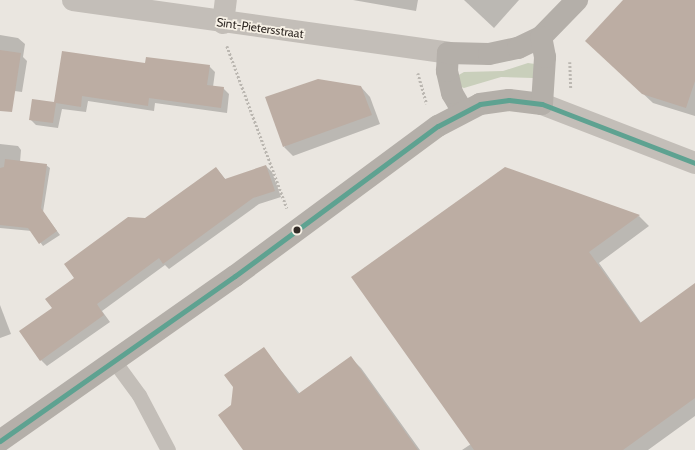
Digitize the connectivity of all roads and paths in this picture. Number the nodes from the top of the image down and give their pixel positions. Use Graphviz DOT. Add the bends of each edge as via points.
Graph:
graph roads {
  1 [pos="73,0"];
  2 [pos="226,0"];
  3 [pos="577,0"];
  4 [pos="226,23"];
  5 [pos="541,37"];
  6 [pos="448,53"];
  7 [pos="542,104"];
  8 [pos="463,112"];
  9 [pos="695,163"];
  10 [pos="303,225"];
  11 [pos="114,361"];
  12 [pos="0,441"];
  13 [pos="168,450"];
  1 -- 4 [label="street, Sint-Pietersstraat"];
  2 -- 4 [label="street"];
  3 -- 5 [label="street"];
  4 -- 6 [label="street, Sint-Pietersstraat"];
  4 -- 10 [label="path" via="227,48 287,207"];
  5 -- 6 [label="street" via="502,53"];
  5 -- 7 [label="street" via="545,57"];
  6 -- 8 [label="street" via="447,71 452,93"];
  7 -- 8 [label="street" via="508,100 480,104"];
  7 -- 9 [label="street"];
  8 -- 10 [label="street" via="438,126"];
  10 -- 11 [label="street"];
  11 -- 12 [label="street"];
  11 -- 13 [label="lane" via="138,395"];
}
